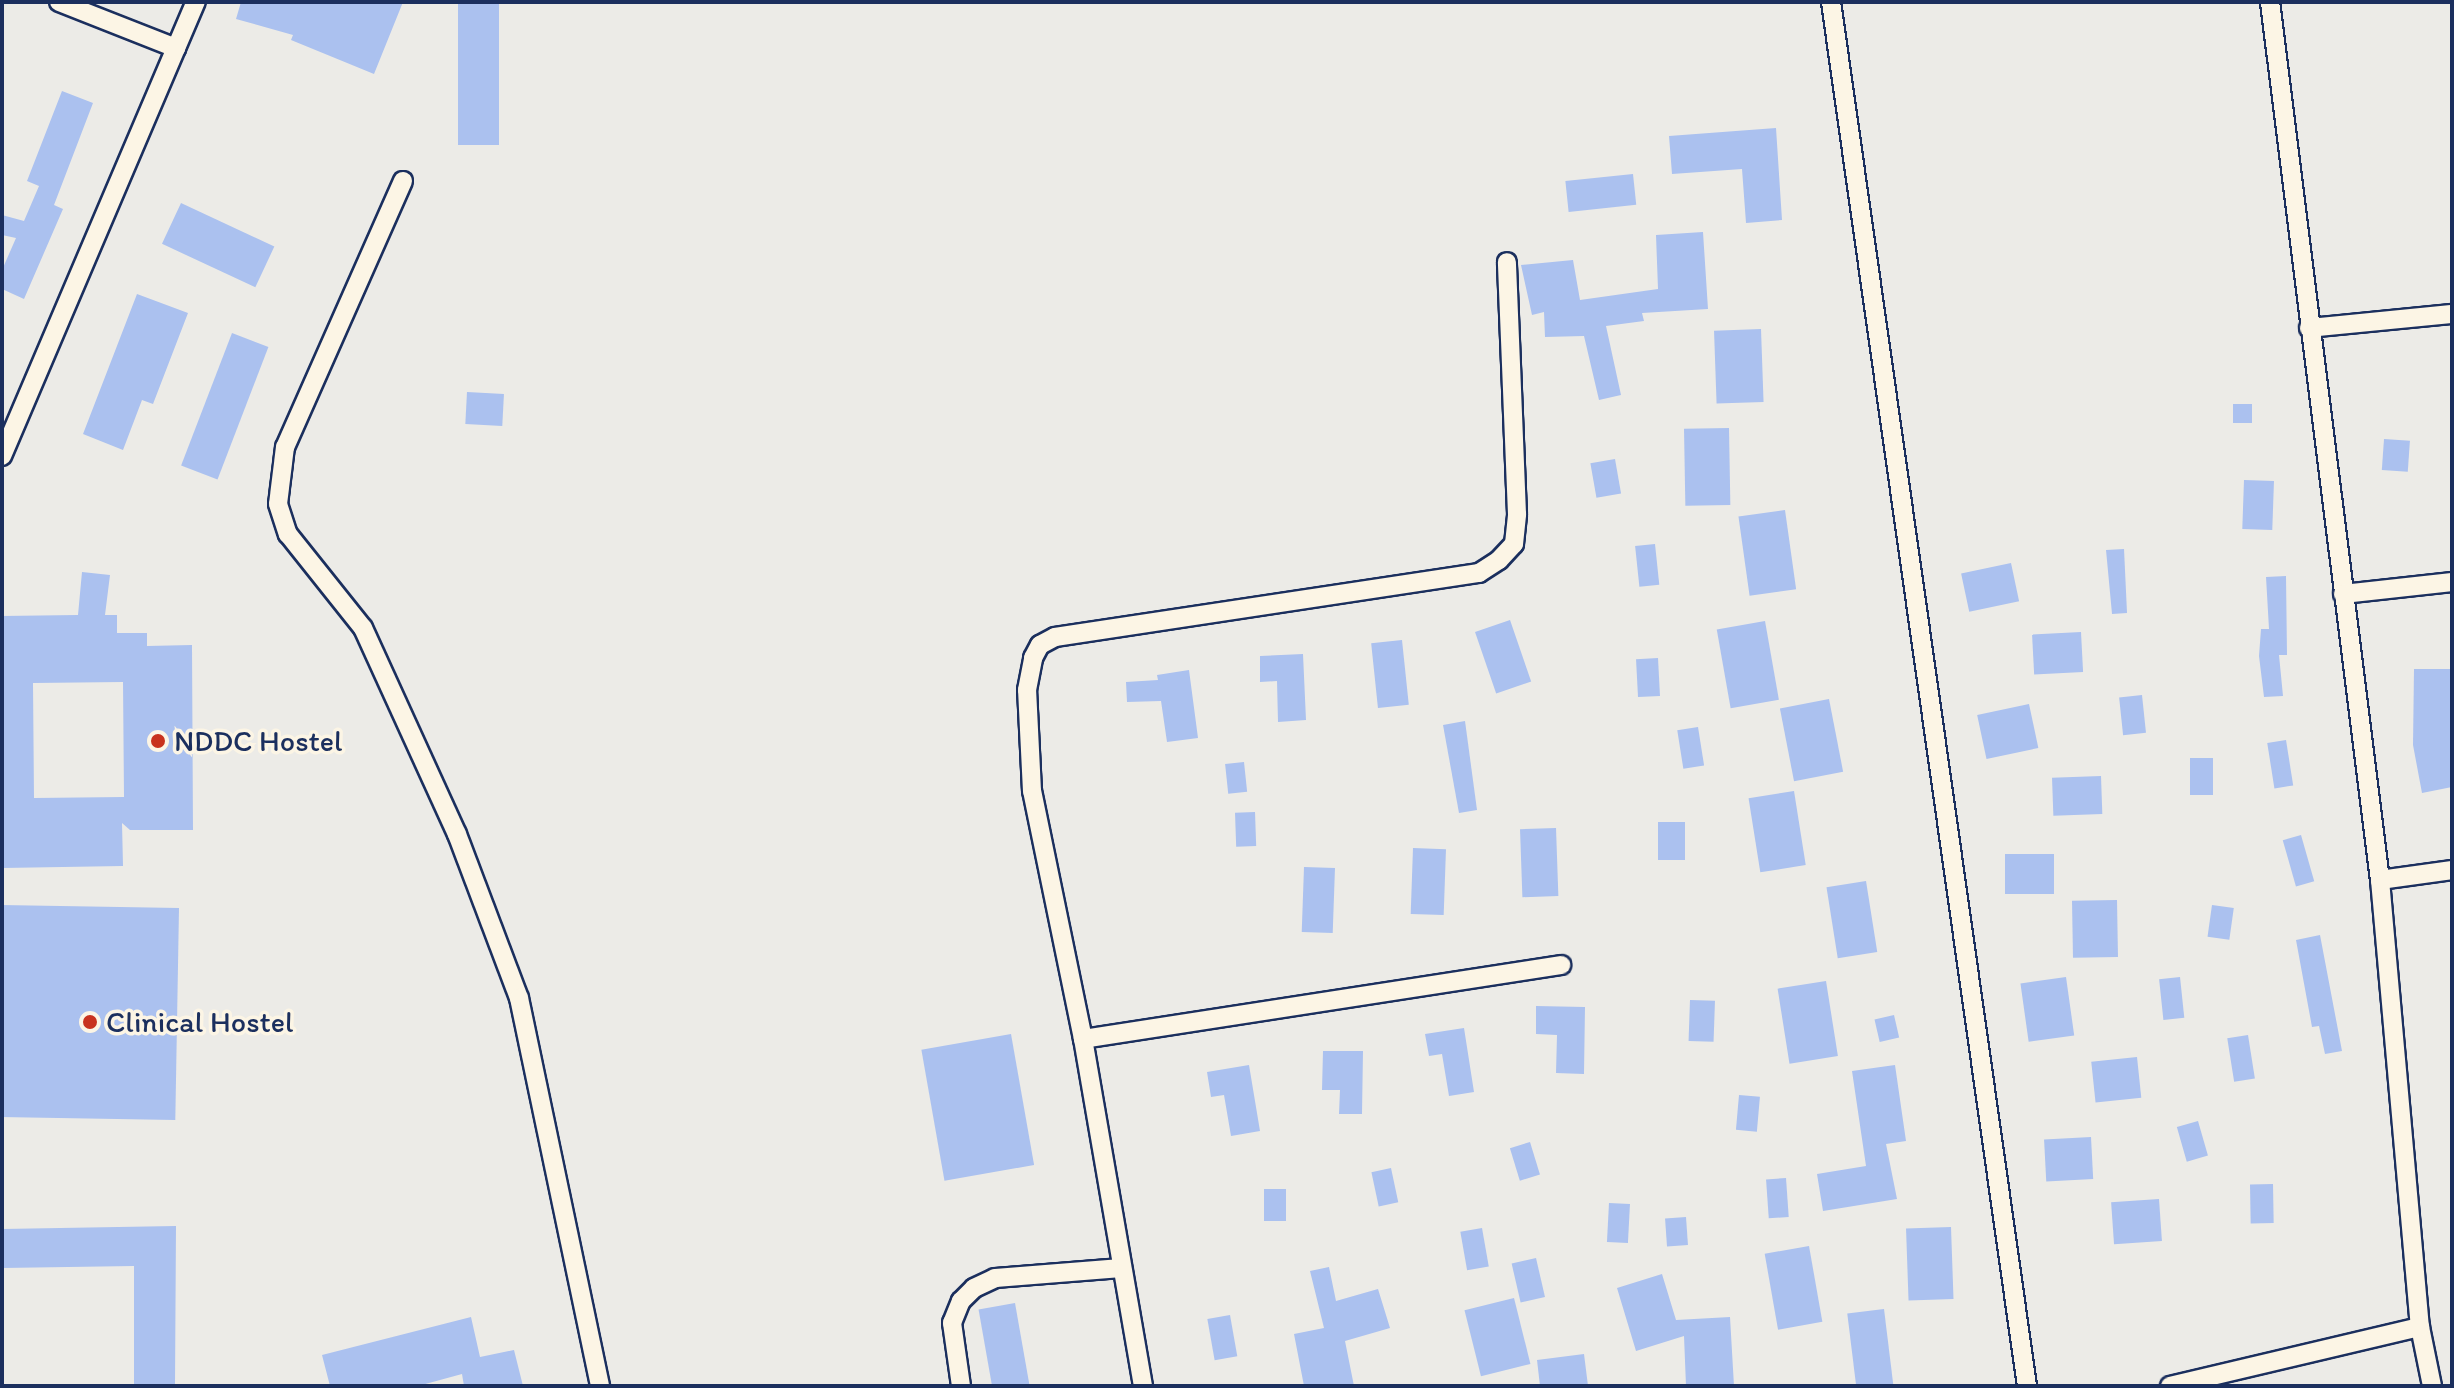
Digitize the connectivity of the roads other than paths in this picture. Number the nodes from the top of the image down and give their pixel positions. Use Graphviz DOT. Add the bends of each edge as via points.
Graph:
graph roads {
  1 [pos="59,2"];
  2 [pos="196,2"];
  3 [pos="1831,2"];
  4 [pos="2270,2"];
  5 [pos="176,48"];
  6 [pos="403,181"];
  7 [pos="1507,262"];
  8 [pos="2452,314"];
  9 [pos="2309,328"];
  10 [pos="2,456"];
  11 [pos="2452,582"];
  12 [pos="2343,594"];
  13 [pos="2452,870"];
  14 [pos="2380,880"];
  15 [pos="1561,965"];
  16 [pos="1083,1039"];
  17 [pos="1122,1268"];
  18 [pos="2420,1327"];
  19 [pos="600,1386"];
  20 [pos="961,1386"];
  21 [pos="1143,1386"];
  22 [pos="2027,1386"];
  23 [pos="2170,1386"];
  24 [pos="2432,1386"];
  1 -- 5 [label="street"];
  2 -- 5 [label="street"];
  3 -- 22 [label="street"];
  4 -- 9 [label="street"];
  5 -- 10 [label="street"];
  6 -- 19 [label="street" via="285,447 278,504 288,534 363,628 457,834 519,998"];
  7 -- 16 [label="street" via="1517,514 1514,544 1499,560 1479,573 1140,621 1055,637 1040,645 1027,690 1032,791"];
  8 -- 9 [label="street"];
  9 -- 12 [label="street"];
  11 -- 12 [label="street"];
  12 -- 14 [label="street"];
  13 -- 14 [label="street"];
  14 -- 18 [label="street"];
  15 -- 16 [label="street"];
  16 -- 17 [label="street"];
  17 -- 20 [label="street" via="995,1278 974,1288 961,1301 952,1323"];
  17 -- 21 [label="street"];
  18 -- 23 [label="street"];
  18 -- 24 [label="street"];
}
